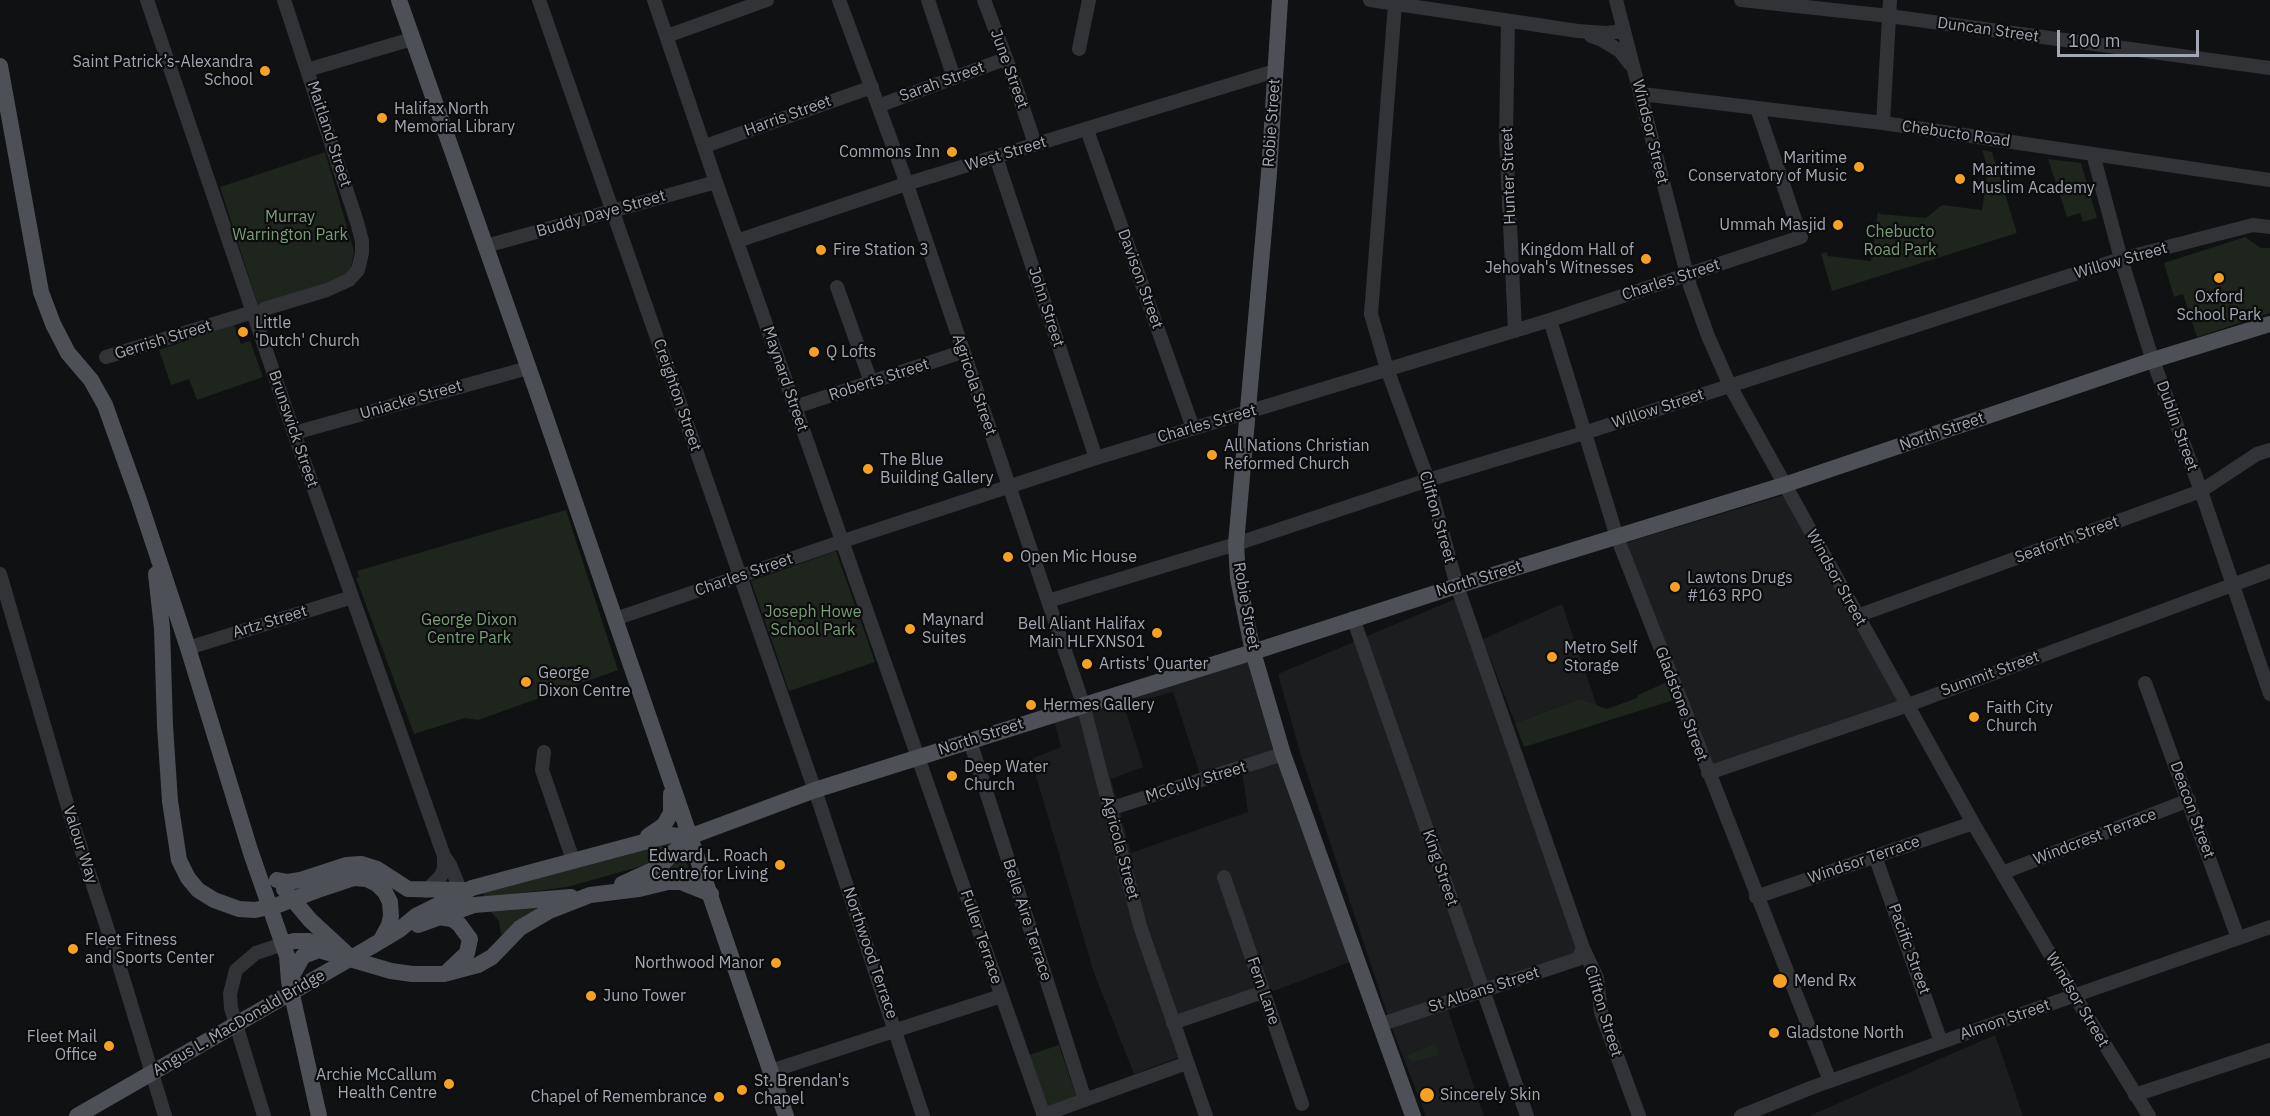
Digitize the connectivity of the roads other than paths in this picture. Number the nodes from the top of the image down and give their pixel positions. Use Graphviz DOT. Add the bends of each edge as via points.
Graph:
graph roads {
  1 [pos="147,0"];
  2 [pos="284,0"];
  3 [pos="399,0"];
  4 [pos="539,0"];
  5 [pos="654,0"];
  6 [pos="767,0"];
  7 [pos="839,0"];
  8 [pos="928,0"];
  9 [pos="984,0"];
  10 [pos="1089,0"];
  11 [pos="1280,0"];
  12 [pos="1370,0"];
  13 [pos="1616,0"];
  14 [pos="1741,0"];
  15 [pos="1890,0"];
  16 [pos="1395,4"];
  17 [pos="1890,16"];
  18 [pos="1508,21"];
  19 [pos="1624,31"];
  20 [pos="1578,32"];
  21 [pos="667,36"];
  22 [pos="412,39"];
  23 [pos="1079,49"];
  24 [pos="1005,59"];
  25 [pos="0,66"];
  26 [pos="1634,68"];
  27 [pos="2270,68"];
  28 [pos="307,70"];
  29 [pos="1275,71"];
  30 [pos="954,78"];
  31 [pos="872,87"];
  32 [pos="0,93"];
  33 [pos="1642,94"];
  34 [pos="878,106"];
  35 [pos="1757,108"];
  36 [pos="1883,123"];
  37 [pos="10,124"];
  38 [pos="1087,130"];
  39 [pos="1033,138"];
  40 [pos="705,146"];
  41 [pos="2093,154"];
  42 [pos="996,157"];
  43 [pos="2270,180"];
  44 [pos="716,182"];
  45 [pos="906,184"];
  46 [pos="613,210"];
  47 [pos="2270,226"];
  48 [pos="737,241"];
  49 [pos="486,246"];
  50 [pos="2121,260"];
  51 [pos="358,270"];
  52 [pos="1687,275"];
  53 [pos="837,287"];
  54 [pos="259,310"];
  55 [pos="1550,320"];
  56 [pos="2270,324"];
  57 [pos="1515,331"];
  58 [pos="962,352"];
  59 [pos="106,357"];
  60 [pos="2152,360"];
  61 [pos="528,368"];
  62 [pos="1387,369"];
  63 [pos="871,382"];
  64 [pos="1730,386"];
  65 [pos="795,407"];
  66 [pos="1248,413"];
  67 [pos="1193,428"];
  68 [pos="294,433"];
  69 [pos="1584,433"];
  70 [pos="2270,450"];
  71 [pos="1096,458"];
  72 [pos="1428,480"];
  73 [pos="1784,485"];
  74 [pos="1010,486"];
  75 [pos="2201,491"];
  76 [pos="1617,537"];
  77 [pos="842,542"];
  78 [pos="1236,544"];
  79 [pos="155,549"];
  80 [pos="2270,571"];
  81 [pos="0,573"];
  82 [pos="740,576"];
  83 [pos="2232,584"];
  84 [pos="1457,586"];
  85 [pos="352,597"];
  86 [pos="1048,602"];
  87 [pos="1857,616"];
  88 [pos="1353,618"];
  89 [pos="615,619"];
  90 [pos="188,648"];
  91 [pos="1253,652"];
  92 [pos="2145,683"];
  93 [pos="2270,694"];
  94 [pos="1083,704"];
  95 [pos="1908,705"];
  96 [pos="970,741"];
  97 [pos="544,752"];
  98 [pos="1283,754"];
  99 [pos="919,757"];
  100 [pos="1708,773"];
  101 [pos="672,786"];
  102 [pos="814,790"];
  103 [pos="2189,800"];
  104 [pos="1109,809"];
  105 [pos="1973,823"];
  106 [pos="689,837"];
  107 [pos="631,844"];
  108 [pos="251,853"];
  109 [pos="444,856"];
  110 [pos="1875,856"];
  111 [pos="573,860"];
  112 [pos="2001,873"];
  113 [pos="1224,877"];
  114 [pos="277,880"];
  115 [pos="426,891"];
  116 [pos="711,894"];
  117 [pos="466,895"];
  118 [pos="590,895"];
  119 [pos="1756,897"];
  120 [pos="437,917"];
  121 [pos="2270,927"];
  122 [pos="399,930"];
  123 [pos="2238,938"];
  124 [pos="376,943"];
  125 [pos="283,944"];
  126 [pos="1583,948"];
  127 [pos="354,961"];
  128 [pos="444,974"];
  129 [pos="289,981"];
  130 [pos="1482,990"];
  131 [pos="1263,993"];
  132 [pos="1001,996"];
  133 [pos="2074,996"];
  134 [pos="1173,1023"];
  135 [pos="1379,1025"];
  136 [pos="896,1031"];
  137 [pos="1941,1042"];
  138 [pos="2270,1050"];
  139 [pos="1187,1063"];
  140 [pos="771,1071"];
  141 [pos="1830,1081"];
  142 [pos="2135,1095"];
  143 [pos="1085,1100"];
  144 [pos="1302,1104"];
  145 [pos="1044,1115"];
  146 [pos="77,1116"];
  147 [pos="165,1116"];
  148 [pos="264,1116"];
  149 [pos="319,1116"];
  150 [pos="786,1116"];
  151 [pos="923,1116"];
  152 [pos="1206,1116"];
  153 [pos="1413,1116"];
  154 [pos="1527,1116"];
  155 [pos="1639,1116"];
  156 [pos="1741,1116"];
  157 [pos="2149,1116"];
  1 -- 54 [label="street, Brunswick Street"];
  2 -- 28 [label="street, Maitland Street"];
  3 -- 22 [label="main road"];
  4 -- 46 [label="street, Creighton Street"];
  5 -- 21 [label="street, Maynard Street"];
  6 -- 21 [label="street"];
  7 -- 31 [label="street, Agricola Street"];
  8 -- 30 [label="street"];
  9 -- 24 [label="street, June Street"];
  10 -- 23 [label="street"];
  11 -- 29 [label="main road, Robie Street"];
  12 -- 16 [label="street"];
  13 -- 19 [label="street, Windsor Street"];
  14 -- 17 [label="street, Duncan Street"];
  15 -- 17 [label="street"];
  16 -- 18 [label="street"];
  16 -- 62 [label="street, Clifton Street" via="1371,314"];
  17 -- 27 [label="street, Duncan Street"];
  17 -- 36 [label="street"];
  18 -- 20 [label="street"];
  18 -- 57 [label="street, Hunter Street" via="1506,138"];
  19 -- 20 [label="street"];
  19 -- 26 [label="street, Windsor Street"];
  20 -- 26 [label="street" via="1620,51"];
  21 -- 40 [label="street, Maynard Street"];
  22 -- 28 [label="street"];
  22 -- 49 [label="main road"];
  24 -- 30 [label="street, Sarah Street"];
  24 -- 39 [label="street, June Street"];
  25 -- 37 [label="main road"];
  26 -- 33 [label="street, Windsor Street"];
  28 -- 51 [label="street, Maitland Street" via="362,242"];
  29 -- 38 [label="street, West Street"];
  29 -- 66 [label="main road, Robie Street"];
  30 -- 34 [label="street, Sarah Street"];
  31 -- 34 [label="street, Agricola Street"];
  31 -- 40 [label="street, Harris Street"];
  32 -- 37 [label="main road"];
  33 -- 35 [label="street, Chebucto Road"];
  33 -- 52 [label="street, Windsor Street"];
  34 -- 45 [label="street, Agricola Street"];
  35 -- 36 [label="street, Chebucto Road"];
  35 -- 52 [label="street, Charles Street" via="1801,237"];
  36 -- 41 [label="street, Chebucto Road"];
  37 -- 79 [label="main road" via="41,292 68,353 105,405"];
  38 -- 42 [label="street, West Street"];
  38 -- 67 [label="street, Davison Street"];
  40 -- 44 [label="street, Maynard Street"];
  41 -- 43 [label="street, Chebucto Road"];
  41 -- 50 [label="street, Dublin Street"];
  42 -- 45 [label="street, West Street"];
  42 -- 71 [label="street, John Street"];
  44 -- 46 [label="street, Buddy Daye Street"];
  44 -- 48 [label="street, Maynard Street"];
  45 -- 48 [label="street, West Street"];
  45 -- 58 [label="street, Agricola Street"];
  46 -- 49 [label="street, Buddy Daye Street"];
  46 -- 82 [label="street, Creighton Street"];
  47 -- 50 [label="street, Willow Street" via="2253,225"];
  48 -- 65 [label="street, Maynard Street"];
  49 -- 61 [label="main road"];
  50 -- 60 [label="street, Dublin Street"];
  50 -- 64 [label="street, Willow Street"];
  51 -- 54 [label="street, Gerrish Street" via="349,280 327,290"];
  52 -- 55 [label="street, Charles Street"];
  52 -- 64 [label="street, Windsor Street"];
  53 -- 63 [label="street"];
  54 -- 59 [label="street, Gerrish Street"];
  54 -- 68 [label="street, Brunswick Street"];
  55 -- 57 [label="street, Charles Street"];
  55 -- 69 [label="street, Gladstone Street"];
  56 -- 60 [label="main road, North Street"];
  57 -- 62 [label="street, Charles Street"];
  58 -- 63 [label="street, Roberts Street"];
  58 -- 74 [label="street, Agricola Street"];
  60 -- 73 [label="main road, North Street"];
  60 -- 75 [label="street, Dublin Street"];
  61 -- 68 [label="street, Uniacke Street"];
  61 -- 89 [label="main road"];
  62 -- 66 [label="street, Charles Street"];
  62 -- 72 [label="street, Clifton Street"];
  63 -- 65 [label="street, Roberts Street"];
  64 -- 69 [label="street, Willow Street"];
  64 -- 73 [label="street, Windsor Street"];
  65 -- 77 [label="street, Maynard Street"];
  66 -- 67 [label="street, Charles Street"];
  66 -- 78 [label="main road, Robie Street"];
  67 -- 71 [label="street, Charles Street"];
  68 -- 85 [label="street, Brunswick Street"];
  69 -- 72 [label="street, Willow Street"];
  69 -- 76 [label="street, Gladstone Street"];
  70 -- 75 [label="street, Seaforth Street" via="2257,454"];
  71 -- 74 [label="street, Charles Street"];
  72 -- 78 [label="street, Willow Street"];
  72 -- 84 [label="street, Clifton Street"];
  73 -- 76 [label="main road, North Street"];
  73 -- 87 [label="street, Windsor Street"];
  74 -- 77 [label="street, Charles Street"];
  74 -- 86 [label="street, Agricola Street"];
  75 -- 83 [label="street, Dublin Street"];
  75 -- 87 [label="street, Seaforth Street"];
  76 -- 84 [label="main road, North Street"];
  76 -- 100 [label="street, Gladstone Street"];
  77 -- 82 [label="street, Charles Street"];
  77 -- 99 [label="street, Maynard Street"];
  78 -- 86 [label="street, Willow Street"];
  78 -- 91 [label="main road, Robie Street" via="1238,578"];
  79 -- 90 [label="main road"];
  79 -- 124 [label="main road, bridge" via="170,801 179,860 188,878 198,890 222,903 255,910 343,880 367,879 378,884 390,902 391,919"];
  80 -- 83 [label="street, Summit Street"];
  81 -- 147 [label="street, Valour Way"];
  82 -- 89 [label="street, Charles Street"];
  82 -- 102 [label="street, Creighton Street"];
  83 -- 93 [label="street, Dublin Street"];
  83 -- 95 [label="street, Summit Street"];
  84 -- 88 [label="main road, North Street"];
  84 -- 126 [label="street, Clifton Street"];
  85 -- 90 [label="street, Artz Street"];
  85 -- 109 [label="street, Brunswick Street"];
  86 -- 94 [label="street, Agricola Street"];
  87 -- 95 [label="street, Windsor Street"];
  88 -- 91 [label="main road, North Street"];
  88 -- 130 [label="street, King Street"];
  89 -- 101 [label="main road"];
  90 -- 108 [label="main road"];
  91 -- 94 [label="main road, North Street"];
  91 -- 98 [label="main road, Robie Street"];
  92 -- 103 [label="street, Deacon Street"];
  94 -- 96 [label="main road, North Street"];
  94 -- 104 [label="street, Agricola Street"];
  95 -- 100 [label="street, Summit Street"];
  95 -- 105 [label="street, Windsor Street"];
  96 -- 99 [label="main road, North Street"];
  96 -- 143 [label="street, Belle Aire Terrace"];
  97 -- 111 [label="street" via="542,770"];
  98 -- 104 [label="street, McCully Street"];
  98 -- 135 [label="main road, Robie Street"];
  99 -- 102 [label="main road, North Street"];
  99 -- 132 [label="street, Fuller Terrace"];
  100 -- 119 [label="street, Gladstone Street"];
  101 -- 106 [label="main road"];
  101 -- 107 [label="main road" via="671,813 664,825"];
  102 -- 106 [label="main road, North Street"];
  102 -- 136 [label="street, Northwood Terrace"];
  103 -- 112 [label="street, Windcrest Terrace"];
  103 -- 123 [label="street, Deacon Street"];
  104 -- 134 [label="street, Agricola Street" via="1140,926"];
  105 -- 110 [label="street, Windsor Terrace"];
  105 -- 112 [label="street, Windsor Street"];
  106 -- 107 [label="main road, North Street" via="670,835"];
  106 -- 116 [label="main road"];
  106 -- 118 [label="main road, North Street" via="659,867"];
  107 -- 111 [label="main road, North Street"];
  108 -- 114 [label="main road"];
  108 -- 125 [label="main road"];
  109 -- 115 [label="street" via="441,876"];
  109 -- 117 [label="street, Brunswick Street"];
  110 -- 119 [label="street, Windsor Terrace"];
  110 -- 137 [label="street, Pacific Street"];
  111 -- 117 [label="main road, North Street"];
  112 -- 133 [label="street, Windsor Street"];
  113 -- 131 [label="street, Fern Lane"];
  114 -- 115 [label="main road" via="300,880 361,864 377,868 408,889"];
  114 -- 127 [label="main road" via="310,920"];
  115 -- 117 [label="main road"];
  116 -- 118 [label="main road" via="681,882 668,882"];
  116 -- 140 [label="main road"];
  117 -- 118 [label="main road, North Street"];
  117 -- 120 [label="main road, Angus L. MacDonald Bridge"];
  117 -- 122 [label="main road, Angus L. MacDonald Bridge" via="411,919"];
  118 -- 128 [label="main road" via="536,918 478,965"];
  119 -- 141 [label="street, Gladstone Street"];
  120 -- 122 [label="main road, Angus L. MacDonald Bridge"];
  120 -- 128 [label="main road" via="452,919 470,939 463,959"];
  121 -- 123 [label="street, Almon Street"];
  122 -- 124 [label="main road, Angus L. MacDonald Bridge"];
  123 -- 133 [label="street, Almon Street"];
  124 -- 146 [label="main road, Angus L. MacDonald Bridge, bridge"];
  125 -- 127 [label="main road" via="309,941"];
  125 -- 129 [label="main road"];
  125 -- 148 [label="street" via="256,953 236,970 230,994"];
  126 -- 130 [label="street, St Albans Street" via="1578,959"];
  126 -- 155 [label="street, Clifton Street" via="1596,978 1600,1012"];
  127 -- 128 [label="main road" via="412,974"];
  127 -- 129 [label="main road" via="319,950 310,952 303,956"];
  129 -- 149 [label="main road"];
  130 -- 135 [label="street, St Albans Street"];
  130 -- 154 [label="street, King Street"];
  131 -- 134 [label="street"];
  131 -- 144 [label="street, Fern Lane"];
  132 -- 136 [label="street"];
  132 -- 145 [label="street, Fuller Terrace"];
  133 -- 137 [label="street, Almon Street"];
  133 -- 142 [label="street, Windsor Street"];
  134 -- 139 [label="street, Agricola Street"];
  135 -- 153 [label="main road, Robie Street"];
  136 -- 140 [label="street"];
  136 -- 151 [label="street, Northwood Terrace"];
  137 -- 141 [label="street, Almon Street"];
  138 -- 142 [label="street"];
  139 -- 143 [label="street"];
  139 -- 152 [label="street, Agricola Street"];
  140 -- 150 [label="main road"];
  141 -- 156 [label="street, Almon Street"];
  142 -- 157 [label="street, Windsor Street"];
  143 -- 145 [label="street"];
}
